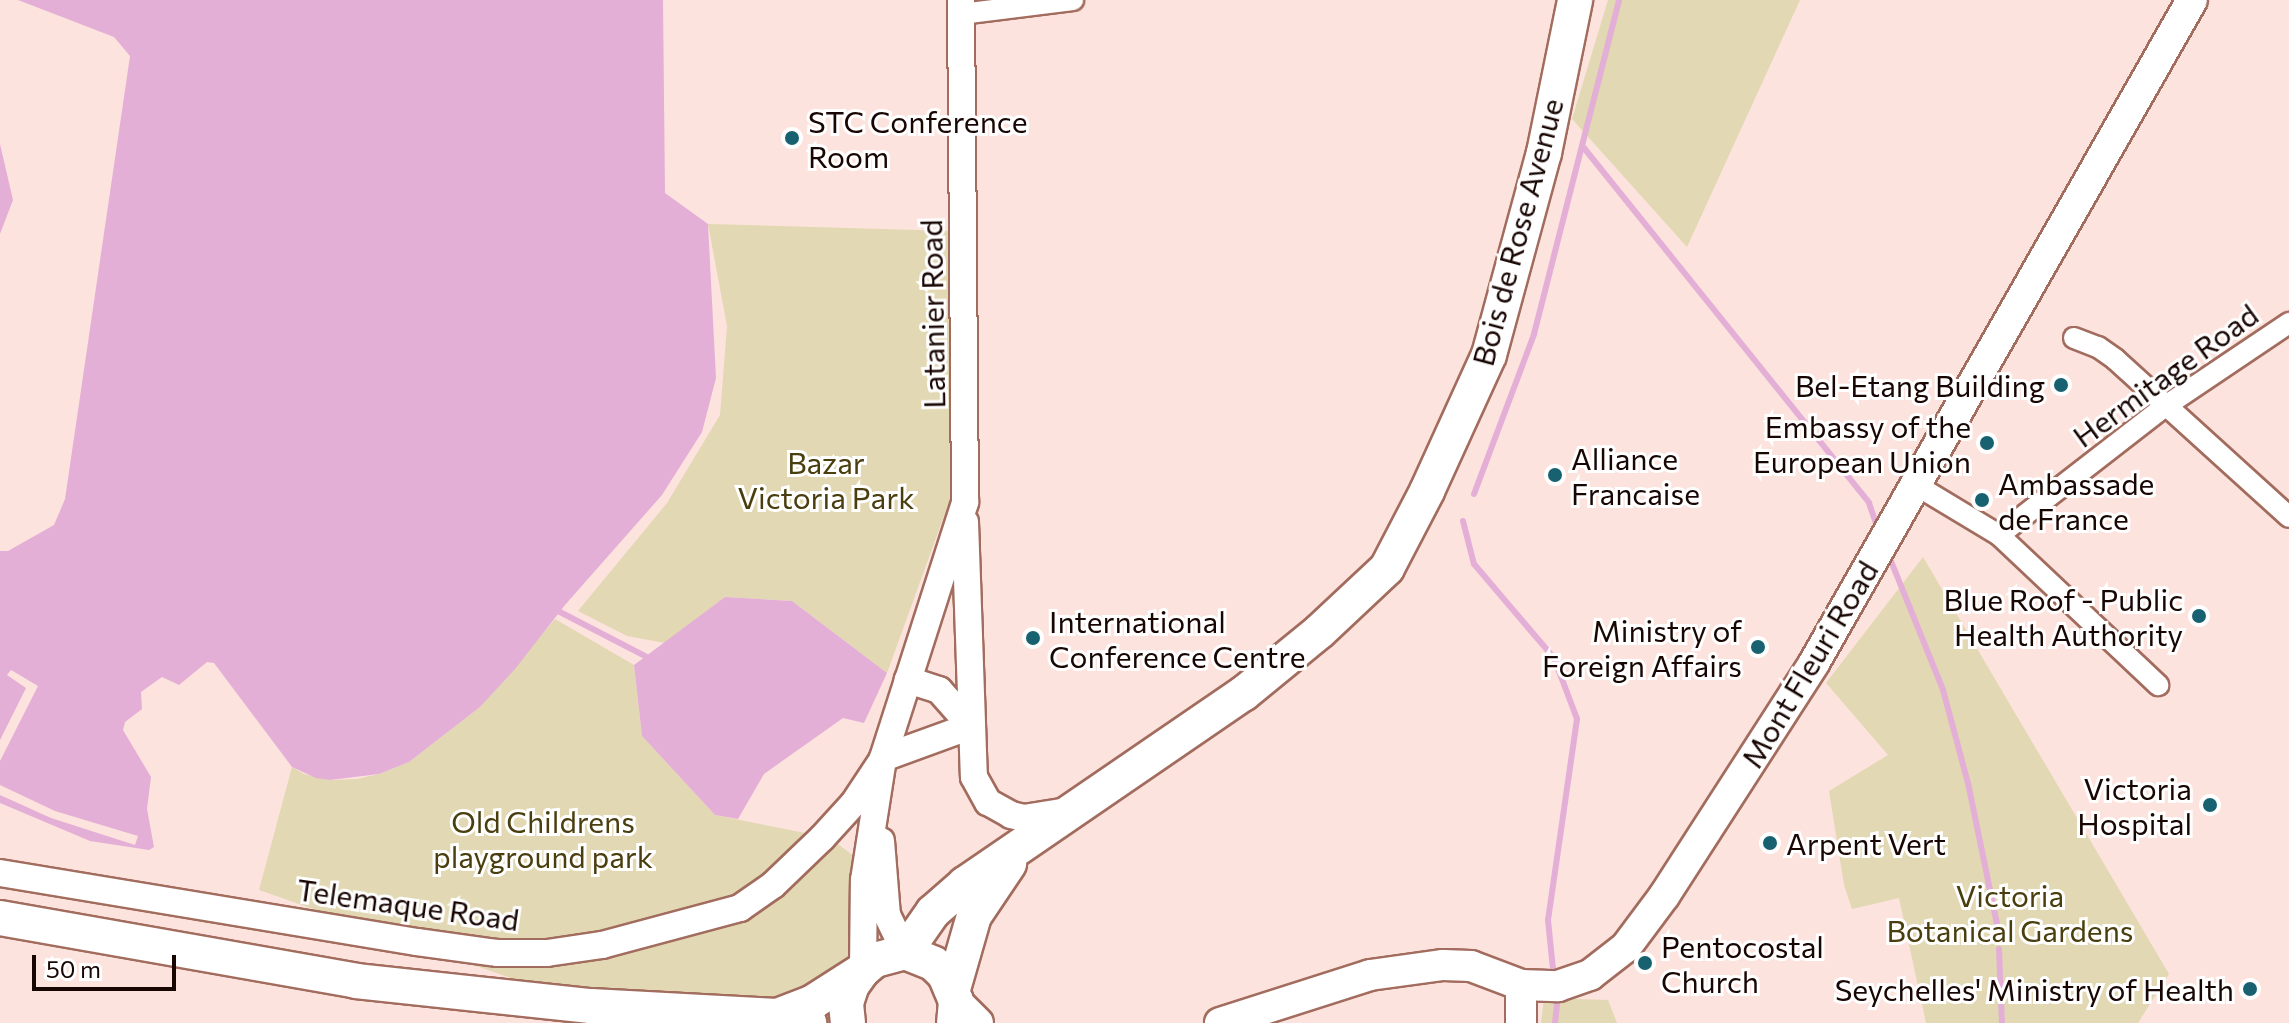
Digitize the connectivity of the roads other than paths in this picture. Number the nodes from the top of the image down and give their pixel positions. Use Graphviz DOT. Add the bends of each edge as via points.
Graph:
graph roads {
  1 [pos="1073,0"];
  2 [pos="1575,0"];
  3 [pos="2192,0"];
  4 [pos="961,7"];
  5 [pos="2289,323"];
  6 [pos="2074,338"];
  7 [pos="2164,407"];
  8 [pos="1916,485"];
  9 [pos="965,502"];
  10 [pos="2289,517"];
  11 [pos="1999,535"];
  12 [pos="908,680"];
  13 [pos="2158,685"];
  14 [pos="971,726"];
  15 [pos="883,758"];
  16 [pos="878,805"];
  17 [pos="1068,811"];
  18 [pos="1027,842"];
  19 [pos="0,873"];
  20 [pos="0,918"];
  21 [pos="905,952"];
  22 [pos="863,970"];
  23 [pos="1521,985"];
  24 [pos="960,1009"];
  25 [pos="793,1020"];
  26 [pos="848,1023"];
  27 [pos="1220,1023"];
  28 [pos="1521,1023"];
  1 -- 4 [label="street"];
  2 -- 17 [label="main road, Bois de Rose Avenue" via="1544,153 1489,355 1387,568 1243,694"];
  3 -- 8 [label="main road, Mont Fleuri Road"];
  4 -- 9 [label="street, Latanier Road"];
  5 -- 7 [label="street, Hermitage Road"];
  6 -- 7 [label="street" via="2115,359"];
  7 -- 10 [label="street"];
  7 -- 11 [label="street, Hermitage Road"];
  8 -- 11 [label="street"];
  8 -- 23 [label="main road, Mont Fleuri Road" via="1814,663 1626,947 1590,975 1558,986"];
  9 -- 12 [label="street, Latanier Road"];
  9 -- 14 [label="street"];
  11 -- 13 [label="street"];
  12 -- 14 [label="street" via="939,690"];
  12 -- 15 [label="street, Latanier Road"];
  14 -- 15 [label="street"];
  14 -- 17 [label="street" via="974,777 988,802 1024,818"];
  15 -- 16 [label="street, Latanier Road"];
  15 -- 19 [label="street, Telemaque Road" via="854,803 822,838 740,908 602,945 547,953 431,944"];
  16 -- 21 [label="street, Latanier Road" via="887,915"];
  16 -- 22 [label="street, Latanier Road" via="864,880"];
  17 -- 18 [label="main road, Bois de Rose Avenue"];
  18 -- 21 [label="main road, Bois de Rose Avenue" via="933,912"];
  18 -- 24 [label="main road, Bois de Rose Avenue" via="974,916"];
  20 -- 25 [label="main road" via="356,981 591,1006"];
  21 -- 22 [label="main road" via="875,960"];
  21 -- 24 [label="main road" via="934,964"];
  22 -- 25 [label="main road"];
  22 -- 26 [label="main road" via="846,1003"];
  23 -- 27 [label="main road, Mont Fleuri Road" via="1471,966 1443,965 1370,975"];
  23 -- 28 [label="main road"];
}
